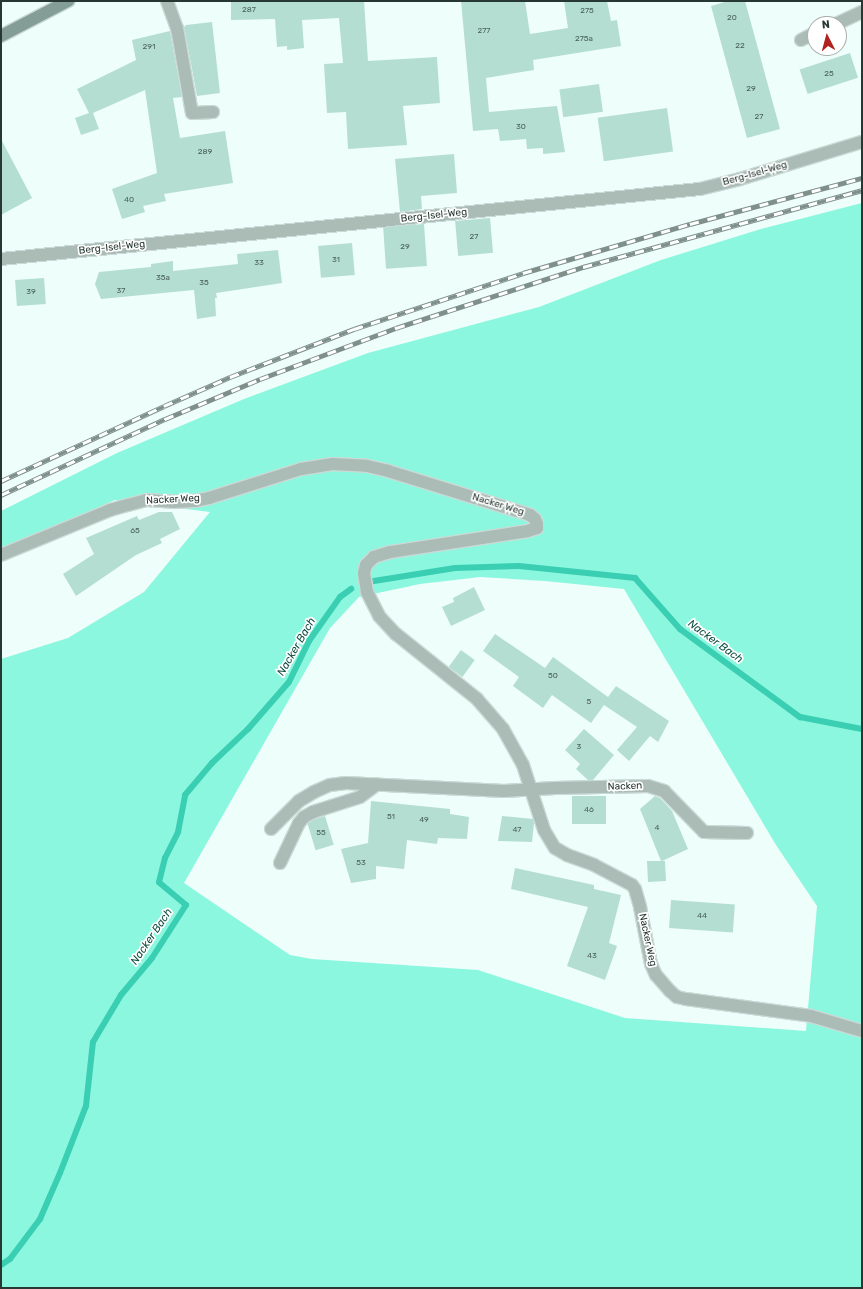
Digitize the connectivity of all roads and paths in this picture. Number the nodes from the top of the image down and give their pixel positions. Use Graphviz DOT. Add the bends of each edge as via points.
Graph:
graph roads {
  1 [pos="68,1"];
  2 [pos="167,1"];
  3 [pos="862,12"];
  4 [pos="847,19"];
  5 [pos="1,36"];
  6 [pos="807,37"];
  7 [pos="801,40"];
  8 [pos="213,112"];
  9 [pos="862,142"];
  10 [pos="1,260"];
  11 [pos="1,555"];
  12 [pos="377,784"];
  13 [pos="532,790"];
  14 [pos="271,829"];
  15 [pos="747,833"];
  16 [pos="280,862"];
  17 [pos="862,1032"];
  1 -- 5 [label="main road"];
  2 -- 8 [label="street" via="177,28 192,113"];
  3 -- 4 [label="street"];
  6 -- 7 [label="street"];
  9 -- 10 [label="street, Berg-Isel-Weg" via="740,179 700,188"];
  11 -- 13 [label="street, Nacker Weg" via="133,503 147,500 194,501 301,469 333,464 367,466 388,471 530,515 536,519 537,528 382,554 369,562 364,573 367,592 378,616 477,699 513,745"];
  12 -- 13 [label="street" via="496,791"];
  12 -- 14 [label="street" via="337,783 314,792 299,801"];
  12 -- 16 [label="street" via="360,797 304,817"];
  13 -- 15 [label="street, Nacken" via="654,787 669,796 704,832"];
  13 -- 17 [label="street, Nacker Weg" via="544,830 555,848 594,865 635,889 651,964 663,985 677,997 805,1015"];
}
